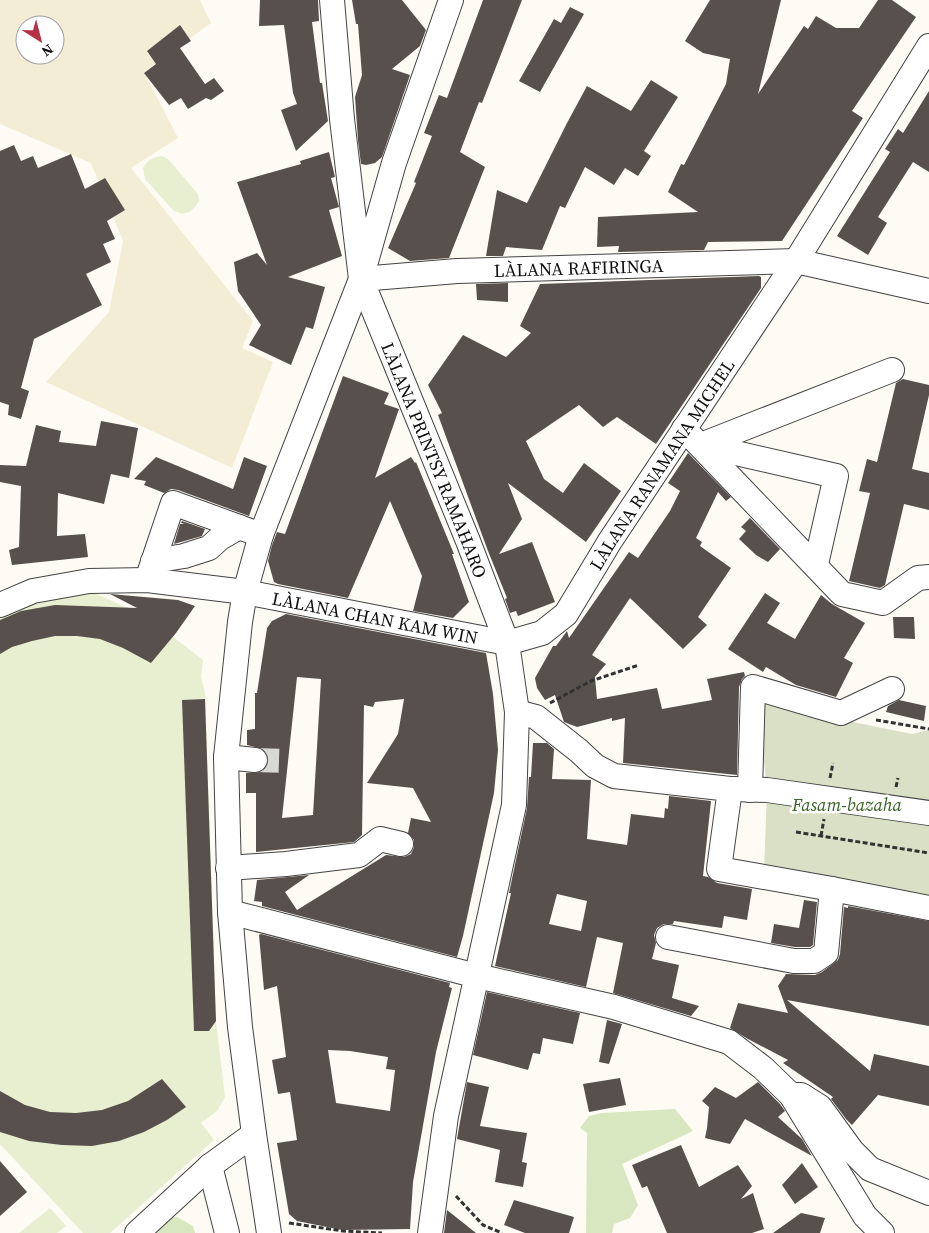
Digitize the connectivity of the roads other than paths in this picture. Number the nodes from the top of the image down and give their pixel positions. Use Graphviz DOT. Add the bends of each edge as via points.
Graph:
graph roads {
  1 [pos="332,0"];
  2 [pos="451,0"];
  3 [pos="929,46"];
  4 [pos="796,260"];
  5 [pos="360,279"];
  6 [pos="929,290"];
  7 [pos="892,370"];
  8 [pos="684,429"];
  9 [pos="701,445"];
  10 [pos="239,527"];
  11 [pos="261,535"];
  12 [pos="816,564"];
  13 [pos="150,571"];
  14 [pos="929,577"];
  15 [pos="245,592"];
  16 [pos="0,605"];
  17 [pos="507,643"];
  18 [pos="892,689"];
  19 [pos="526,715"];
  20 [pos="226,757"];
  21 [pos="255,760"];
  22 [pos="740,789"];
  23 [pos="929,813"];
  24 [pos="401,844"];
  25 [pos="228,868"];
  26 [pos="832,889"];
  27 [pos="929,908"];
  28 [pos="230,912"];
  29 [pos="668,937"];
  30 [pos="477,976"];
  31 [pos="791,1095"];
  32 [pos="254,1134"];
  33 [pos="210,1166"];
  34 [pos="929,1193"];
  35 [pos="268,1226"];
  36 [pos="137,1233"];
  37 [pos="227,1233"];
  38 [pos="430,1233"];
  39 [pos="882,1233"];
  1 -- 5 [label="street"];
  2 -- 5 [label="street" via="394,163"];
  3 -- 4 [label="street, LÀLANA RANAMANA MICHEL"];
  4 -- 5 [label="street, LÀLANA RAFIRINGA" via="457,271"];
  4 -- 6 [label="street, LÀLANA RAFIRINGA"];
  4 -- 8 [label="street, LÀLANA RANAMANA MICHEL"];
  5 -- 11 [label="street"];
  5 -- 17 [label="street, LÀLANA PRINTSY RAMAHARO"];
  7 -- 9 [label="street"];
  8 -- 9 [label="street"];
  8 -- 17 [label="street, LÀLANA RANAMANA MICHEL" via="566,614 542,633"];
  9 -- 12 [label="street"];
  9 -- 12 [label="street" via="836,476"];
  10 -- 11 [label="street"];
  10 -- 13 [label="street" via="209,548"];
  10 -- 13 [label="street" via="173,503"];
  11 -- 15 [label="street"];
  12 -- 14 [label="street" via="842,594 883,603 918,578"];
  13 -- 15 [label="street, LÀLANA CHAN KAM WIN"];
  13 -- 16 [label="street" via="33,591"];
  15 -- 17 [label="street, LÀLANA CHAN KAM WIN"];
  15 -- 20 [label="street"];
  17 -- 19 [label="street, LÀLANA PRINTSY RAMAHARO"];
  18 -- 22 [label="street" via="841,713 754,688"];
  19 -- 22 [label="street" via="579,751 595,766 614,776"];
  19 -- 30 [label="street, LÀLANA PRINTSY RAMAHARO" via="514,805"];
  20 -- 21 [label="street"];
  20 -- 25 [label="street"];
  22 -- 23 [label="street"];
  22 -- 26 [label="street" via="719,869"];
  24 -- 25 [label="street" via="380,839 359,855"];
  25 -- 28 [label="street"];
  26 -- 27 [label="street"];
  26 -- 29 [label="street" via="826,953 814,961 794,961"];
  28 -- 30 [label="street"];
  28 -- 32 [label="street"];
  30 -- 31 [label="street" via="614,1007 729,1042 764,1068"];
  30 -- 38 [label="street, LÀLANA PRINTSY RAMAHARO" via="446,1116"];
  31 -- 34 [label="street" via="802,1095 820,1107 852,1151 870,1169"];
  31 -- 39 [label="street" via="864,1216"];
  32 -- 33 [label="street"];
  32 -- 35 [label="street"];
  33 -- 36 [label="street"];
  33 -- 37 [label="street"];
}
